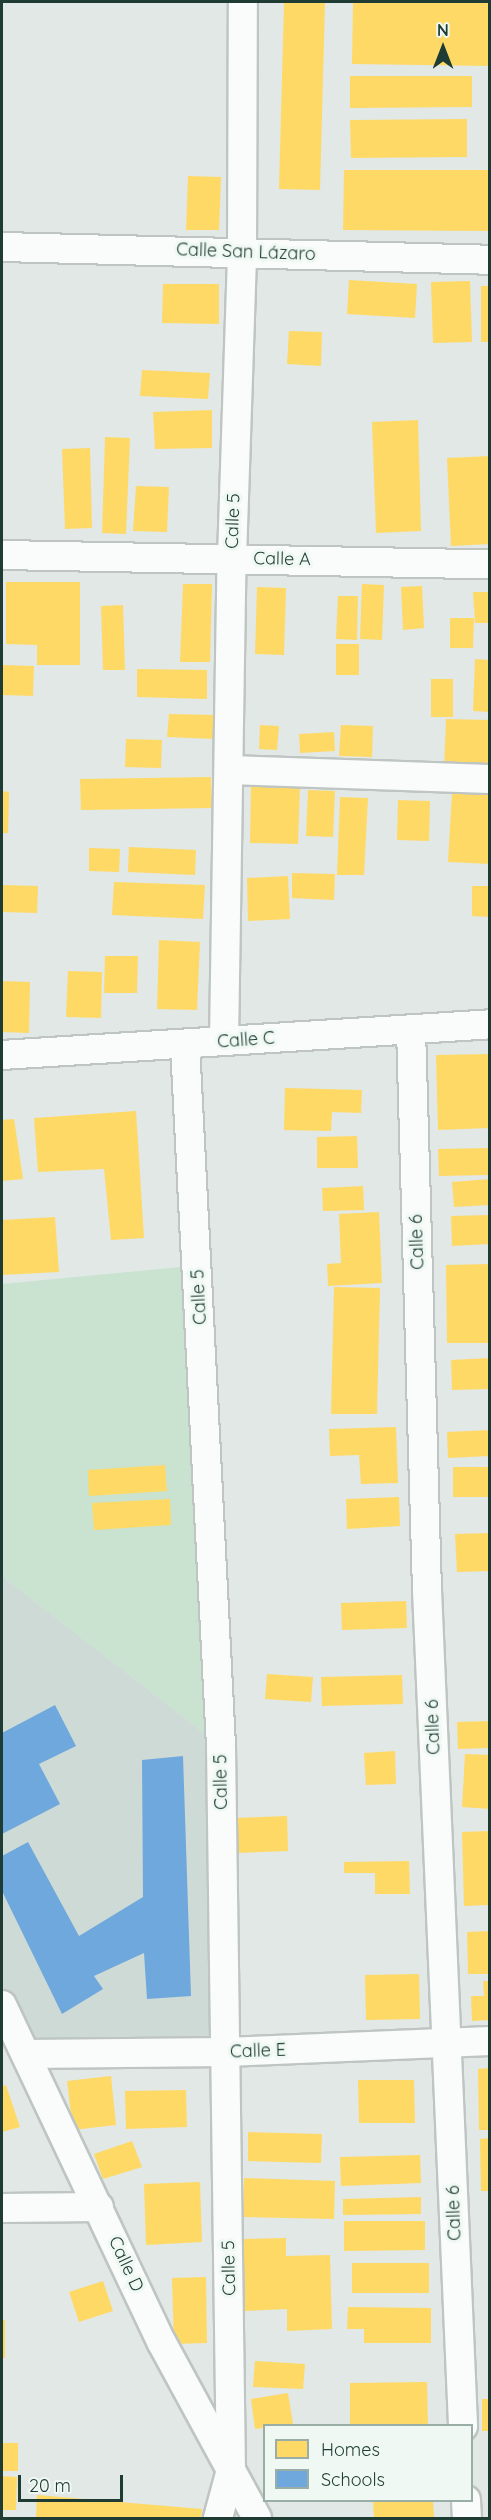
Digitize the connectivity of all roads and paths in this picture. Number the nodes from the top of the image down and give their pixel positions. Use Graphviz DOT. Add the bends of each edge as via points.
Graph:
graph roads {
  1 [pos="243,2"];
  2 [pos="2,247"];
  3 [pos="242,251"];
  4 [pos="489,260"];
  5 [pos="2,555"];
  6 [pos="232,558"];
  7 [pos="489,564"];
  8 [pos="230,770"];
  9 [pos="489,779"];
  10 [pos="489,1024"];
  11 [pos="411,1029"];
  12 [pos="224,1041"];
  13 [pos="185,1045"];
  14 [pos="2,1055"];
  15 [pos="2,2005"];
  16 [pos="489,2041"];
  17 [pos="447,2042"];
  18 [pos="226,2052"];
  19 [pos="27,2054"];
  20 [pos="99,2207"];
  21 [pos="2,2208"];
  22 [pos="463,2424"];
  23 [pos="231,2470"];
  24 [pos="466,2502"];
  25 [pos="218,2518"];
  26 [pos="257,2518"];
  27 [pos="467,2518"];
  1 -- 3 [label="street, Calle 5"];
  2 -- 3 [label="street, Calle San Lázaro"];
  3 -- 4 [label="street, Calle San Lázaro"];
  3 -- 6 [label="street, Calle 5"];
  5 -- 6 [label="street, Calle A"];
  6 -- 7 [label="street, Calle A"];
  6 -- 8 [label="street, Calle 5"];
  8 -- 9 [label="street"];
  8 -- 12 [label="street, Calle 5"];
  10 -- 11 [label="street, Calle C"];
  11 -- 12 [label="street, Calle C"];
  11 -- 17 [label="street, Calle 6" via="427,1590"];
  12 -- 13 [label="street, Calle C"];
  13 -- 14 [label="street, Calle C"];
  13 -- 18 [label="street, Calle 5" via="220,1736"];
  15 -- 19 [label="street, Calle D"];
  16 -- 17 [label="street, Calle E"];
  17 -- 18 [label="street, Calle E"];
  17 -- 22 [label="street, Calle 6"];
  18 -- 19 [label="street, Calle E"];
  18 -- 23 [label="street, Calle 5"];
  19 -- 20 [label="street, Calle D"];
  20 -- 21 [label="street"];
  20 -- 23 [label="street, Calle D" via="162,2343"];
  23 -- 25 [label="street, Calle 5"];
  23 -- 26 [label="street, Calle D"];
  24 -- 27 [label="street"];
}
